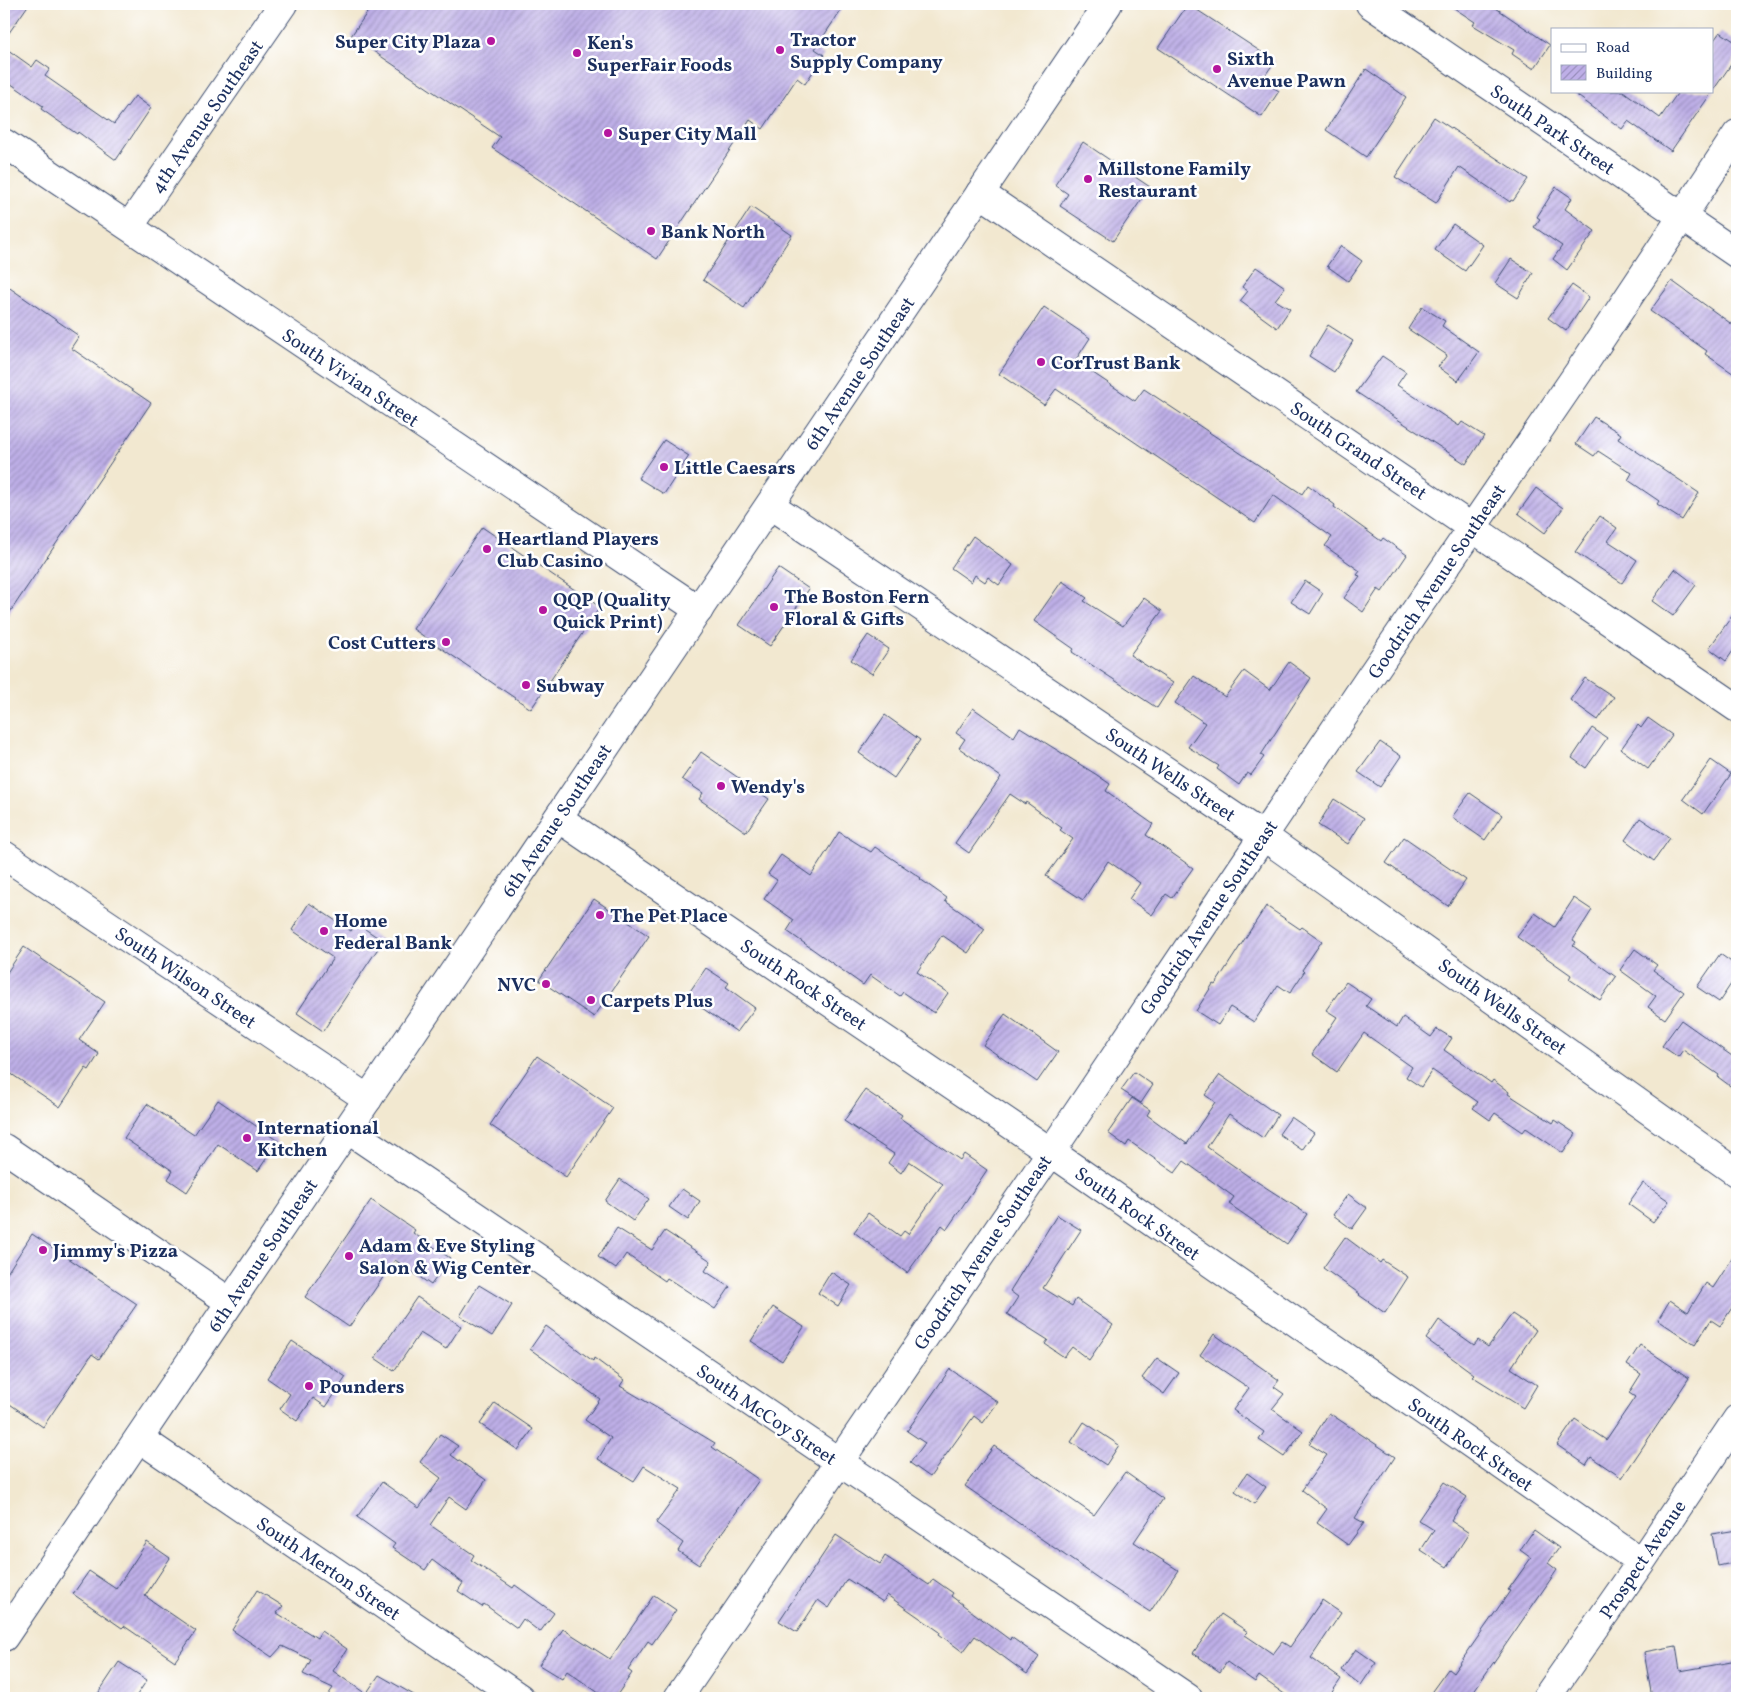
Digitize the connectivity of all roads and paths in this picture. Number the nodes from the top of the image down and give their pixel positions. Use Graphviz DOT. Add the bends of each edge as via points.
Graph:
graph roads {
  1 [pos="283,4"];
  2 [pos="1108,4"];
  3 [pos="1370,4"];
  4 [pos="1737,134"];
  5 [pos="4,143"];
  6 [pos="980,193"];
  7 [pos="1682,217"];
  8 [pos="129,228"];
  9 [pos="1737,254"];
  10 [pos="770,506"];
  11 [pos="1473,527"];
  12 [pos="699,610"];
  13 [pos="1737,708"];
  14 [pos="558,818"];
  15 [pos="1263,836"];
  16 [pos="4,855"];
  17 [pos="368,1098"];
  18 [pos="347,1129"];
  19 [pos="4,1148"];
  20 [pos="1051,1152"];
  21 [pos="1737,1173"];
  22 [pos="230,1302"];
  23 [pos="1737,1419"];
  24 [pos="139,1438"];
  25 [pos="838,1462"];
  26 [pos="1641,1562"];
  27 [pos="4,1637"];
  28 [pos="520,1698"];
  29 [pos="678,1698"];
  30 [pos="1188,1698"];
  31 [pos="1546,1698"];
  1 -- 8 [label="main road, 4th Avenue Southeast"];
  2 -- 6 [label="main road, 6th Avenue Southeast"];
  3 -- 7 [label="main road, South Park Street"];
  4 -- 7 [label="main road, Goodrich Avenue Southeast"];
  5 -- 8 [label="main road, South Vivian Street"];
  6 -- 10 [label="main road, 6th Avenue Southeast"];
  6 -- 11 [label="main road, South Grand Street"];
  7 -- 9 [label="main road, South Park Street"];
  7 -- 11 [label="main road, Goodrich Avenue Southeast"];
  8 -- 12 [label="main road, South Vivian Street"];
  10 -- 12 [label="main road, 6th Avenue Southeast"];
  10 -- 15 [label="main road, South Wells Street"];
  11 -- 13 [label="main road, South Grand Street"];
  11 -- 15 [label="main road, Goodrich Avenue Southeast"];
  12 -- 14 [label="main road, 6th Avenue Southeast"];
  14 -- 17 [label="main road, 6th Avenue Southeast"];
  14 -- 20 [label="main road, South Rock Street"];
  15 -- 20 [label="main road, Goodrich Avenue Southeast"];
  15 -- 21 [label="main road, South Wells Street"];
  16 -- 17 [label="main road, South Wilson Street"];
  17 -- 18 [label="main road, 6th Avenue Southeast"];
  18 -- 22 [label="main road, 6th Avenue Southeast"];
  18 -- 25 [label="main road, South McCoy Street"];
  19 -- 22 [label="main road"];
  20 -- 25 [label="main road, Goodrich Avenue Southeast"];
  20 -- 26 [label="main road, South Rock Street"];
  22 -- 24 [label="main road, 6th Avenue Southeast"];
  23 -- 26 [label="main road, Prospect Avenue"];
  24 -- 27 [label="main road, 6th Avenue Southeast"];
  24 -- 28 [label="main road, South Merton Street"];
  25 -- 29 [label="main road, Goodrich Avenue Southeast"];
  25 -- 30 [label="main road, South McCoy Street"];
  26 -- 31 [label="main road, Prospect Avenue"];
}
